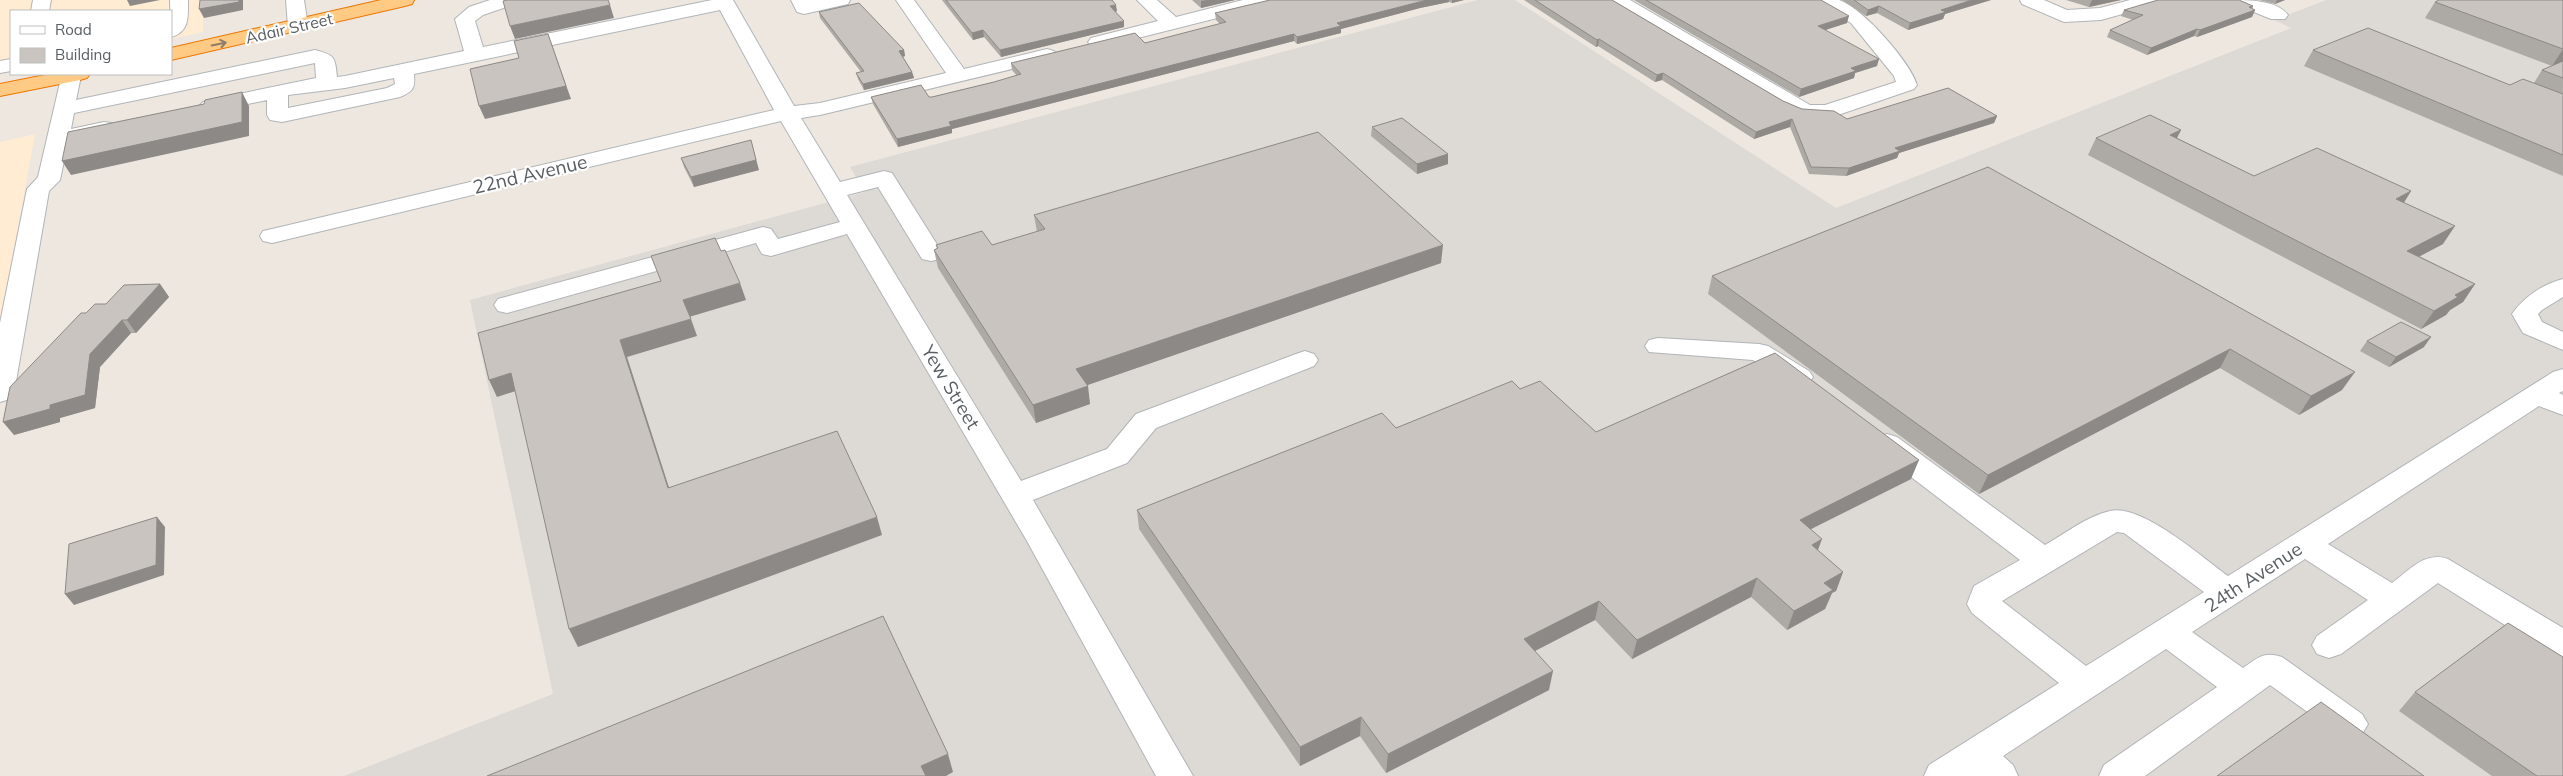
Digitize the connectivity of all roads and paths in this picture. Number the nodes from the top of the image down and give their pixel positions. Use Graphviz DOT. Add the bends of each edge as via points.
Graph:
graph roads {
  1 [pos="179,0"];
  2 [pos="295,0"];
  3 [pos="406,0"];
  4 [pos="508,0"];
  5 [pos="800,0"];
  6 [pos="841,0"];
  7 [pos="905,0"];
  8 [pos="1146,0"];
  9 [pos="1266,0"];
  10 [pos="1617,0"];
  11 [pos="1825,0"];
  12 [pos="2029,0"];
  13 [pos="2151,0"];
  14 [pos="2241,0"];
  15 [pos="724,2"];
  16 [pos="650,9"];
  17 [pos="2278,15"];
  18 [pos="1173,24"];
  19 [pos="298,26"];
  20 [pos="172,30"];
  21 [pos="172,54"];
  22 [pos="475,54"];
  23 [pos="394,67"];
  24 [pos="76,75"];
  25 [pos="959,76"];
  26 [pos="327,83"];
  27 [pos="0,90"];
  28 [pos="277,91"];
  29 [pos="64,108"];
  30 [pos="191,110"];
  31 [pos="787,113"];
  32 [pos="124,124"];
  33 [pos="58,138"];
  34 [pos="834,191"];
  35 [pos="854,225"];
  36 [pos="272,236"];
  37 [pos="931,254"];
  38 [pos="2563,287"];
  39 [pos="506,306"];
  40 [pos="2563,342"];
  41 [pos="1658,346"];
  42 [pos="1306,360"];
  43 [pos="1817,391"];
  44 [pos="0,393"];
  45 [pos="2555,393"];
  46 [pos="1864,426"];
  47 [pos="1015,495"];
  48 [pos="2305,544"];
  49 [pos="2044,561"];
  50 [pos="2228,593"];
  51 [pos="2393,600"];
  52 [pos="2167,632"];
  53 [pos="2329,645"];
  54 [pos="2563,645"];
  55 [pos="2085,685"];
  56 [pos="2243,687"];
  57 [pos="2374,742"];
  58 [pos="1988,765"];
  59 [pos="1175,776"];
  60 [pos="1942,776"];
  61 [pos="2117,776"];
  1 -- 20 [label="street" via="178,24"];
  2 -- 19 [label="street"];
  3 -- 19 [label="highway, Adair Street"];
  4 -- 22 [label="street" via="476,11 465,19"];
  5 -- 6 [label="street" via="804,8"];
  7 -- 25 [label="street"];
  8 -- 18 [label="street"];
  9 -- 18 [label="street, 22nd Avenue"];
  10 -- 11 [label="street" via="1807,111 1827,111 1907,85 1904,75 1858,19"];
  12 -- 13 [label="street" via="2064,16 2101,14"];
  14 -- 17 [label="street"];
  15 -- 16 [label="street"];
  15 -- 31 [label="street, Yew Street"];
  16 -- 22 [label="street"];
  18 -- 25 [label="street, 22nd Avenue"];
  21 -- 19 [label="highway, Adair Street, one-way"];
  22 -- 23 [label="street"];
  23 -- 26 [label="street" via="345,82"];
  23 -- 28 [label="street" via="405,86 394,93 282,116 278,115"];
  24 -- 27 [label="highway"];
  24 -- 29 [label="street"];
  25 -- 31 [label="street, 22nd Avenue" via="820,109"];
  26 -- 28 [label="street"];
  26 -- 29 [label="street" via="325,60 315,56"];
  28 -- 30 [label="street"];
  29 -- 33 [label="street"];
  31 -- 34 [label="street, Yew Street"];
  31 -- 36 [label="street, 22nd Avenue"];
  32 -- 33 [label="street"];
  33 -- 44 [label="street" via="49,180 38,189"];
  34 -- 35 [label="street, Yew Street"];
  34 -- 37 [label="street" via="884,178"];
  35 -- 39 [label="street" via="771,249 763,234"];
  35 -- 47 [label="street, Yew Street"];
  38 -- 40 [label="street" via="2533,304 2525,314 2532,327"];
  41 -- 43 [label="street" via="1759,352 1786,367"];
  42 -- 47 [label="street" via="1146,421 1117,456"];
  45 -- 48 [label="street, 24th Avenue"];
  46 -- 49 [label="street"];
  47 -- 59 [label="street, Yew Street"];
  48 -- 50 [label="street, 24th Avenue"];
  48 -- 51 [label="street"];
  49 -- 50 [label="street" via="2112,521 2124,521 2135,525"];
  49 -- 55 [label="street" via="1985,595 1983,604"];
  50 -- 52 [label="street, 24th Avenue"];
  51 -- 53 [label="street"];
  51 -- 54 [label="street" via="2437,567"];
  52 -- 55 [label="street, 24th Avenue"];
  52 -- 56 [label="street"];
  55 -- 58 [label="street, 24th Avenue"];
  56 -- 57 [label="street" via="2270,667"];
  56 -- 61 [label="street"];
  58 -- 60 [label="street, 24th Avenue"];
}
